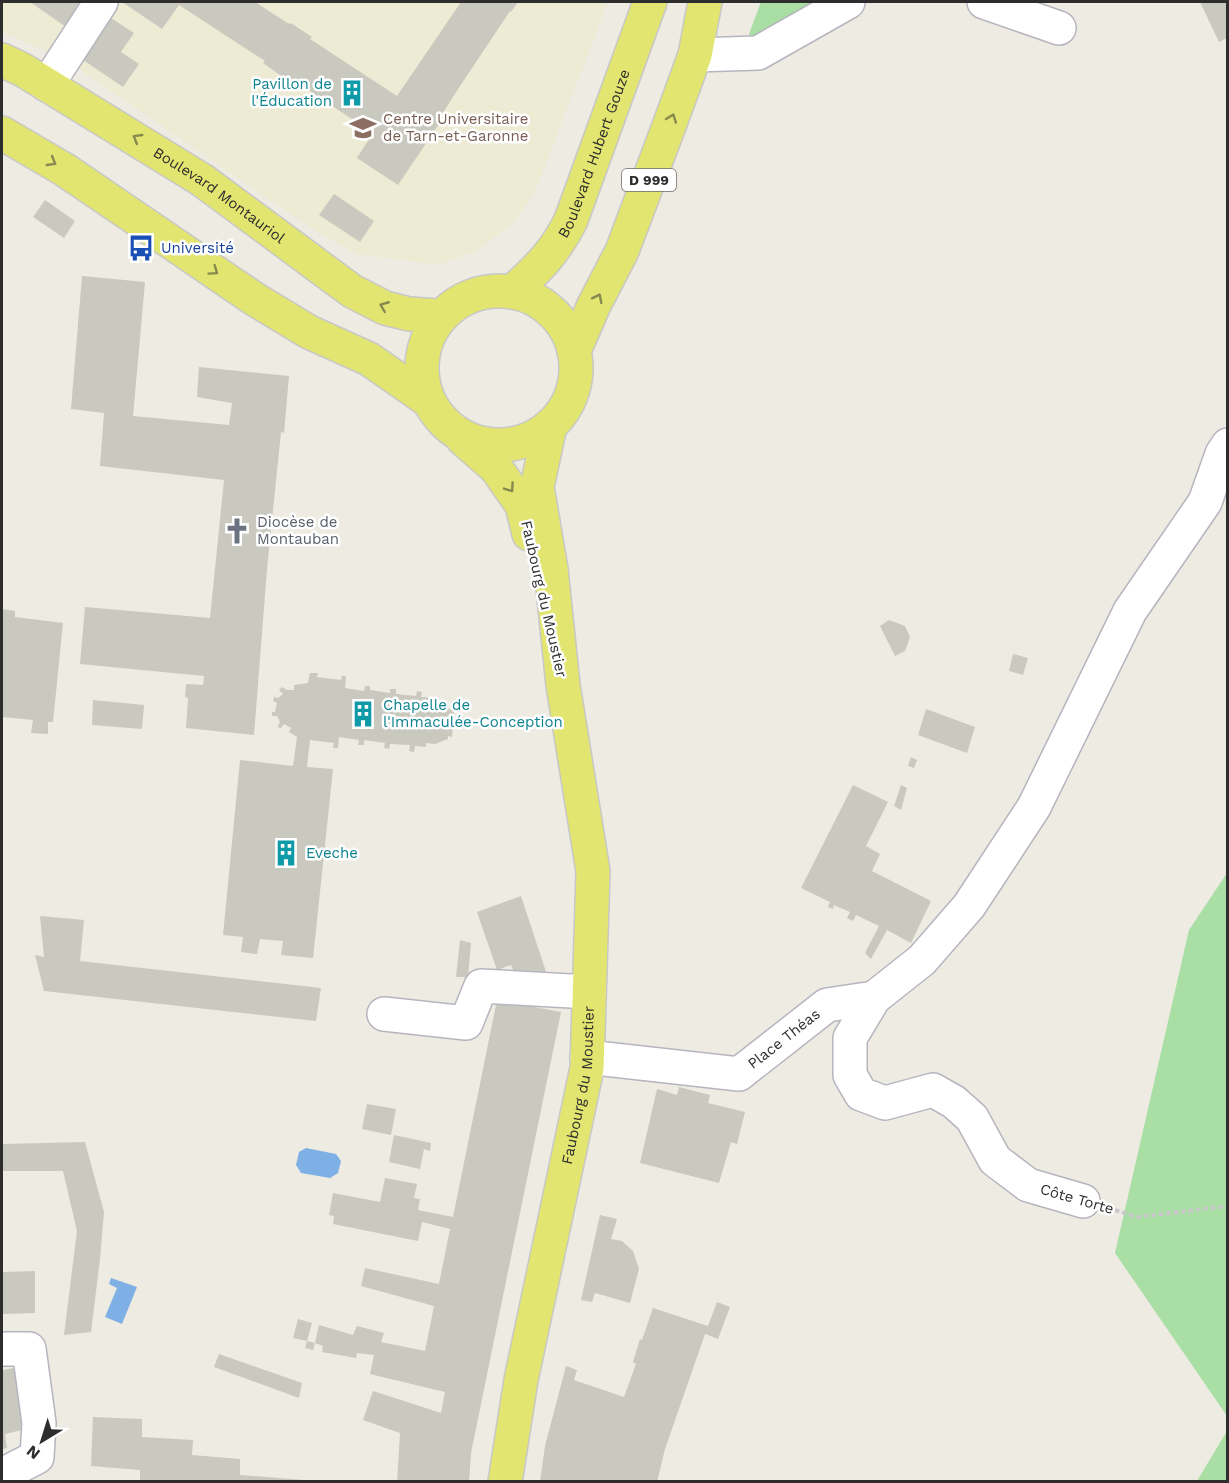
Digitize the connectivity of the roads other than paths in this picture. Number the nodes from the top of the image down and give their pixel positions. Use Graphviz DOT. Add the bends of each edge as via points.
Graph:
graph roads {
  1 [pos="101,2"];
  2 [pos="650,2"];
  3 [pos="705,2"];
  4 [pos="849,2"];
  5 [pos="984,2"];
  6 [pos="1059,28"];
  7 [pos="695,55"];
  8 [pos="2,60"];
  9 [pos="47,85"];
  10 [pos="2,133"];
  11 [pos="512,292"];
  12 [pos="441,316"];
  13 [pos="574,351"];
  14 [pos="429,401"];
  15 [pos="550,426"];
  16 [pos="455,431"];
  17 [pos="1227,445"];
  18 [pos="1216,496"];
  19 [pos="563,685"];
  20 [pos="589,992"];
  21 [pos="874,998"];
  22 [pos="384,1014"];
  23 [pos="587,1057"];
  24 [pos="1083,1201"];
  25 [pos="2,1349"];
  26 [pos="2,1475"];
  27 [pos="505,1482"];
  1 -- 9 [label="street"];
  2 -- 11 [label="main road, Boulevard Hubert Gouze" via="571,220 539,268"];
  3 -- 7 [label="main road, D 999"];
  4 -- 7 [label="street" via="758,53"];
  5 -- 6 [label="street"];
  13 -- 7 [label="main road, D 999, one-way" via="622,250"];
  8 -- 9 [label="main road, Boulevard Montauriol"];
  12 -- 9 [label="main road, Boulevard Montauriol, one-way" via="385,308 352,291 202,180"];
  10 -- 14 [label="main road, one-way" via="65,170 256,300 309,332 369,359"];
  11 -- 12 [label="main road" via="487,291 462,300"];
  11 -- 13 [label="main road" via="534,299 552,312 566,330"];
  12 -- 14 [label="main road" via="426,341 421,371"];
  13 -- 15 [label="main road" via="576,372 572,392"];
  14 -- 16 [label="main road"];
  15 -- 16 [label="main road" via="514,444 474,441"];
  15 -- 19 [label="main road, Faubourg du Moustier" via="537,487 551,569"];
  16 -- 19 [label="main road, Faubourg du Moustier, one-way" via="496,468 522,505"];
  17 -- 18 [label="street" via="1221,454"];
  18 -- 21 [label="street" via="1130,611 1034,807 969,906 922,960"];
  19 -- 20 [label="main road, Faubourg du Moustier" via="593,871"];
  20 -- 22 [label="street" via="481,986 465,1023"];
  20 -- 23 [label="main road, Faubourg du Moustier"];
  21 -- 23 [label="street, Place Théas" via="827,1005 739,1074"];
  21 -- 24 [label="street, Côte Torte" via="850,1038 849,1075 861,1094 885,1103 933,1090 972,1118 995,1160 1028,1185"];
  23 -- 27 [label="main road, Faubourg du Moustier" via="521,1380"];
  25 -- 26 [label="street" via="29,1349 39,1423 37,1457"];
}
